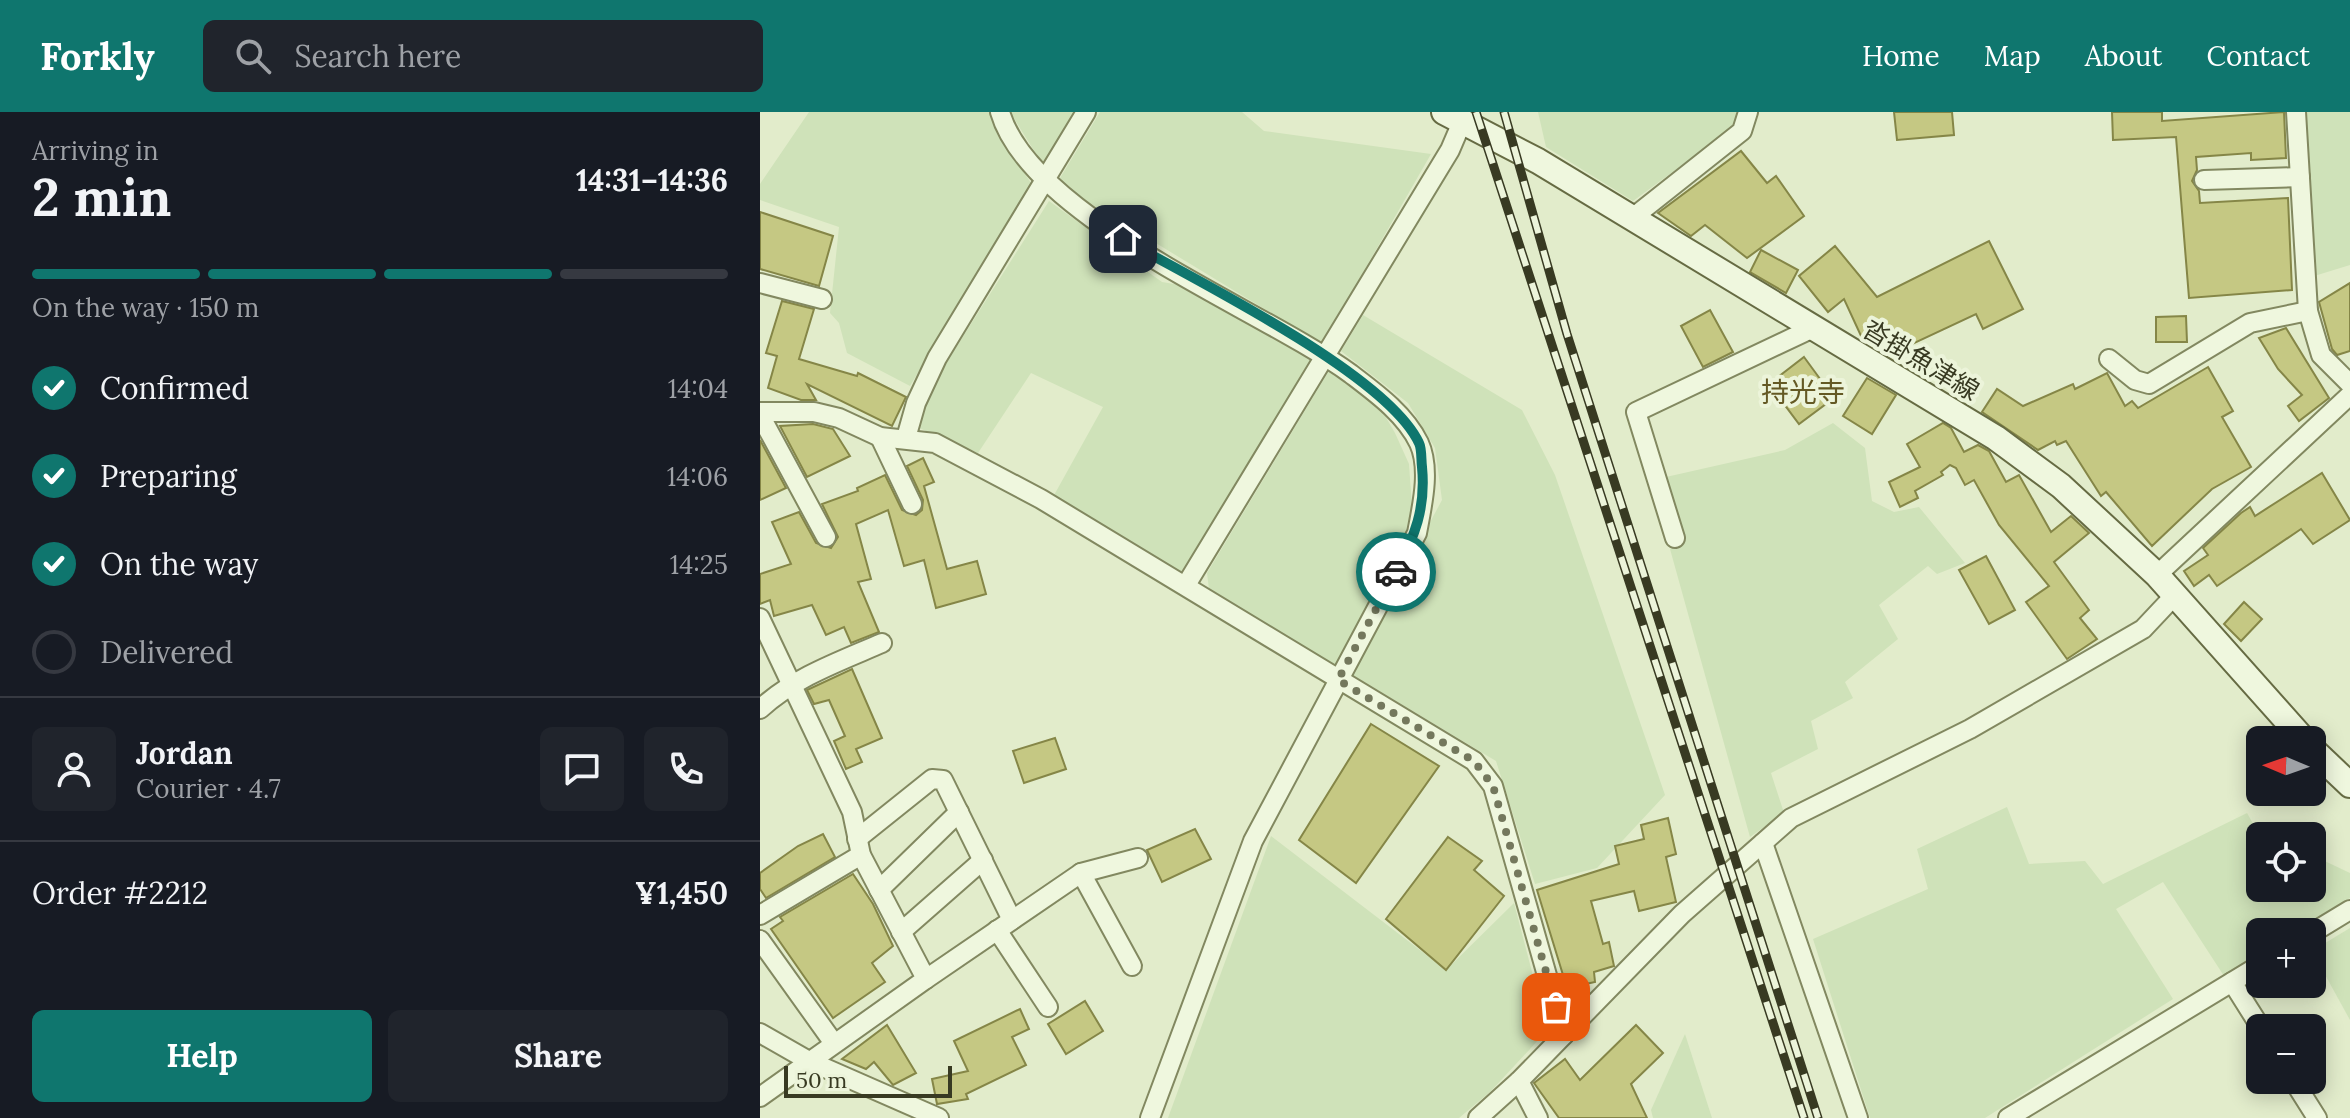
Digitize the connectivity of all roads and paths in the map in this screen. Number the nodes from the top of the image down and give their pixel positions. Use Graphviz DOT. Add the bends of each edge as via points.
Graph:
graph roads {
  1 [pos="1000,112"];
  2 [pos="1086,112"];
  3 [pos="1748,112"];
  4 [pos="2296,112"];
  5 [pos="1453,117"];
  6 [pos="2300,177"];
  7 [pos="1044,180"];
  8 [pos="2204,180"];
  9 [pos="1631,219"];
  10 [pos="760,283"];
  11 [pos="822,299"];
  12 [pos="2308,311"];
  13 [pos="1813,328"];
  14 [pos="1326,356"];
  15 [pos="2109,359"];
  16 [pos="2350,384"];
  17 [pos="2350,395"];
  18 [pos="760,413"];
  19 [pos="880,437"];
  20 [pos="906,438"];
  21 [pos="912,504"];
  22 [pos="826,537"];
  23 [pos="1675,538"];
  24 [pos="2157,575"];
  25 [pos="1186,585"];
  26 [pos="2175,595"];
  27 [pos="761,624"];
  28 [pos="882,643"];
  29 [pos="1338,680"];
  30 [pos="792,681"];
  31 [pos="760,709"];
  32 [pos="2292,726"];
  33 [pos="2326,762"];
  34 [pos="2350,785"];
  35 [pos="959,812"];
  36 [pos="1763,843"];
  37 [pos="859,847"];
  38 [pos="1138,858"];
  39 [pos="983,860"];
  40 [pos="1081,873"];
  41 [pos="879,890"];
  42 [pos="2350,910"];
  43 [pos="760,915"];
  44 [pos="1004,925"];
  45 [pos="2326,925"];
  46 [pos="901,932"];
  47 [pos="760,940"];
  48 [pos="1132,966"];
  49 [pos="2246,974"];
  50 [pos="926,979"];
  51 [pos="2232,982"];
  52 [pos="1048,1007"];
  53 [pos="2252,1014"];
  54 [pos="760,1033"];
  55 [pos="1564,1035"];
  56 [pos="833,1042"];
  57 [pos="809,1061"];
  58 [pos="1519,1081"];
  59 [pos="2302,1094"];
  60 [pos="760,1097"];
  61 [pos="939,1118"];
  62 [pos="1150,1118"];
  63 [pos="1478,1118"];
  64 [pos="1538,1118"];
  65 [pos="1858,1118"];
  66 [pos="2008,1118"];
  67 [pos="2317,1118"];
  1 -- 7 [label="street"];
  2 -- 7 [label="street"];
  3 -- 9 [label="street" via="1742,131"];
  4 -- 6 [label="street"];
  5 -- 9 [label="main road, 沓掛魚津線" via="1538,161"];
  5 -- 14 [label="street" via="1450,150"];
  6 -- 8 [label="street"];
  6 -- 12 [label="street"];
  7 -- 14 [label="street" via="1123,239"];
  7 -- 20 [label="street" via="937,358"];
  9 -- 13 [label="main road, 沓掛魚津線"];
  10 -- 11 [label="street"];
  12 -- 15 [label="street" via="2250,323 2149,384 2135,380"];
  12 -- 16 [label="street" via="2321,355"];
  13 -- 23 [label="street" via="1636,412"];
  13 -- 24 [label="main road, 沓掛魚津線" via="1996,438 2061,486"];
  14 -- 25 [label="street"];
  14 -- 29 [label="street" via="1387,400 1419,444 1425,493 1417,533"];
  17 -- 24 [label="street"];
  18 -- 19 [label="street" via="814,412"];
  18 -- 22 [label="street"];
  19 -- 20 [label="street"];
  19 -- 21 [label="street"];
  20 -- 25 [label="street" via="935,443"];
  24 -- 26 [label="main road, 沓掛魚津線"];
  25 -- 29 [label="street"];
  26 -- 32 [label="main road, 沓掛魚津線"];
  26 -- 36 [label="street" via="2143,629 1970,729 1791,818"];
  27 -- 30 [label="street"];
  28 -- 30 [label="street"];
  29 -- 55 [label="street" via="1486,773"];
  29 -- 62 [label="street" via="1253,841"];
  30 -- 31 [label="street"];
  30 -- 37 [label="street" via="852,812"];
  33 -- 34 [label="main road"];
  35 -- 37 [label="street" via="943,780 932,779"];
  35 -- 39 [label="street"];
  35 -- 41 [label="street"];
  36 -- 55 [label="street" via="1682,914"];
  36 -- 65 [label="street"];
  37 -- 41 [label="street"];
  37 -- 43 [label="street"];
  38 -- 40 [label="street"];
  39 -- 44 [label="street"];
  39 -- 46 [label="street"];
  40 -- 44 [label="street"];
  40 -- 48 [label="street"];
  41 -- 46 [label="street"];
  42 -- 45 [label="street"];
  44 -- 50 [label="street"];
  44 -- 52 [label="street"];
  46 -- 50 [label="street"];
  47 -- 56 [label="street"];
  49 -- 51 [label="street"];
  50 -- 56 [label="street"];
  51 -- 53 [label="street"];
  51 -- 66 [label="street"];
  54 -- 57 [label="street"];
  55 -- 58 [label="street"];
  56 -- 57 [label="street"];
  57 -- 60 [label="street"];
  57 -- 61 [label="street"];
  58 -- 63 [label="street"];
  58 -- 64 [label="street"];
  59 -- 67 [label="street"];
}
